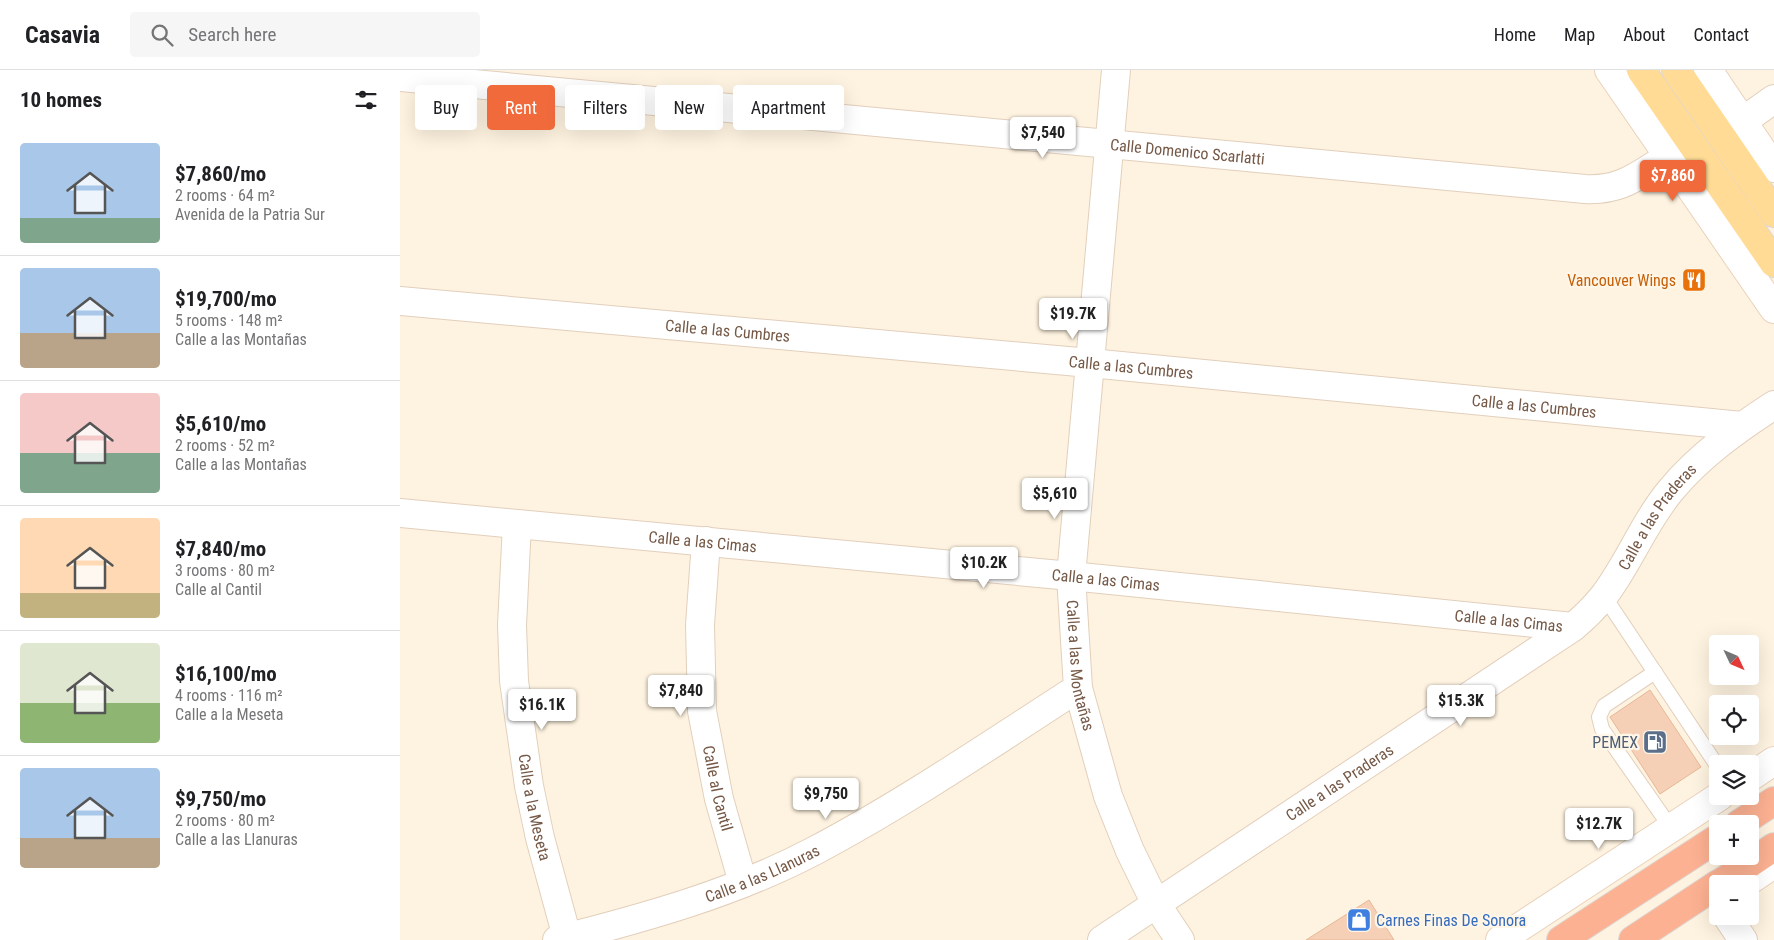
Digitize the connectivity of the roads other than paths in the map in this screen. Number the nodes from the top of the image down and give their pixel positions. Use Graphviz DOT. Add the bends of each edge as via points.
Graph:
graph roads {
  1 [pos="1116,70"];
  2 [pos="1610,70"];
  3 [pos="1641,70"];
  4 [pos="1676,70"];
  5 [pos="1708,70"];
  6 [pos="400,76"];
  7 [pos="1774,99"];
  8 [pos="1743,122"];
  9 [pos="1109,144"];
  10 [pos="1668,156"];
  11 [pos="1774,168"];
  12 [pos="1774,213"];
  13 [pos="1774,263"];
  14 [pos="400,301"];
  15 [pos="1774,309"];
  16 [pos="1090,363"];
  17 [pos="1774,405"];
  18 [pos="1742,426"];
  19 [pos="400,513"];
  20 [pos="517,524"];
  21 [pos="706,541"];
  22 [pos="1071,576"];
  23 [pos="1604,596"];
  24 [pos="1572,627"];
  25 [pos="1655,672"];
  26 [pos="1078,688"];
  27 [pos="1710,755"];
  28 [pos="1774,761"];
  29 [pos="1759,771"];
  30 [pos="1774,801"];
  31 [pos="1709,803"];
  32 [pos="1753,815"];
  33 [pos="1671,828"];
  34 [pos="1709,844"];
  35 [pos="1774,847"];
  36 [pos="1774,864"];
  37 [pos="1744,875"];
  38 [pos="1758,875"];
  39 [pos="744,883"];
  40 [pos="1709,903"];
  41 [pos="1156,904"];
  42 [pos="1709,905"];
  43 [pos="1734,925"];
  44 [pos="562,939"];
  45 [pos="1102,940"];
  46 [pos="1180,940"];
  47 [pos="1500,940"];
  48 [pos="1561,940"];
  49 [pos="1633,940"];
  50 [pos="1657,940"];
  51 [pos="1743,940"];
  1 -- 9 [label="street, Calle a las Montañas"];
  2 -- 10 [label="street"];
  3 -- 13 [label="main road"];
  4 -- 12 [label="main road"];
  5 -- 8 [label="street"];
  6 -- 9 [label="street, Calle Domenico Scarlatti"];
  7 -- 8 [label="street"];
  8 -- 11 [label="street"];
  9 -- 10 [label="street, Calle Domenico Scarlatti" via="1602,190 1619,186"];
  9 -- 16 [label="street, Calle a las Montañas"];
  10 -- 15 [label="street"];
  14 -- 16 [label="street, Calle a las Cumbres"];
  16 -- 18 [label="street, Calle a las Cumbres"];
  16 -- 22 [label="street, Calle a las Montañas"];
  17 -- 18 [label="street, Calle a las Praderas"];
  18 -- 23 [label="street, Calle a las Praderas" via="1689,470 1670,491"];
  19 -- 20 [label="street, Calle a las Cimas"];
  20 -- 21 [label="street, Calle a las Cimas"];
  20 -- 44 [label="street, Calle a la Meseta" via="512,625 514,681 529,786"];
  21 -- 22 [label="street, Calle a las Cimas"];
  21 -- 39 [label="street, Calle al Cantil" via="700,625 702,711 719,799"];
  22 -- 24 [label="street, Calle a las Cimas"];
  22 -- 26 [label="street, Calle a las Montañas"];
  23 -- 24 [label="street, Calle a las Praderas"];
  23 -- 25 [label="lane"];
  24 -- 41 [label="street, Calle a las Praderas"];
  25 -- 27 [label="lane"];
  25 -- 33 [label="lane" via="1604,706 1599,717 1602,729"];
  26 -- 39 [label="street, Calle a las Llanuras" via="910,796 813,852"];
  26 -- 41 [label="street, Calle a las Montañas" via="1108,796 1130,852"];
  28 -- 29 [label="street"];
  30 -- 32 [label="highway"];
  31 -- 33 [label="street"];
  33 -- 47 [label="street"];
  34 -- 48 [label="highway"];
  35 -- 37 [label="highway"];
  36 -- 38 [label="street"];
  39 -- 44 [label="street, Calle a las Llanuras" via="651,915"];
  40 -- 49 [label="highway"];
  41 -- 45 [label="street, Calle a las Praderas"];
  41 -- 46 [label="street, Calle a las Montañas"];
  42 -- 50 [label="street"];
  43 -- 51 [label="street"];
}
